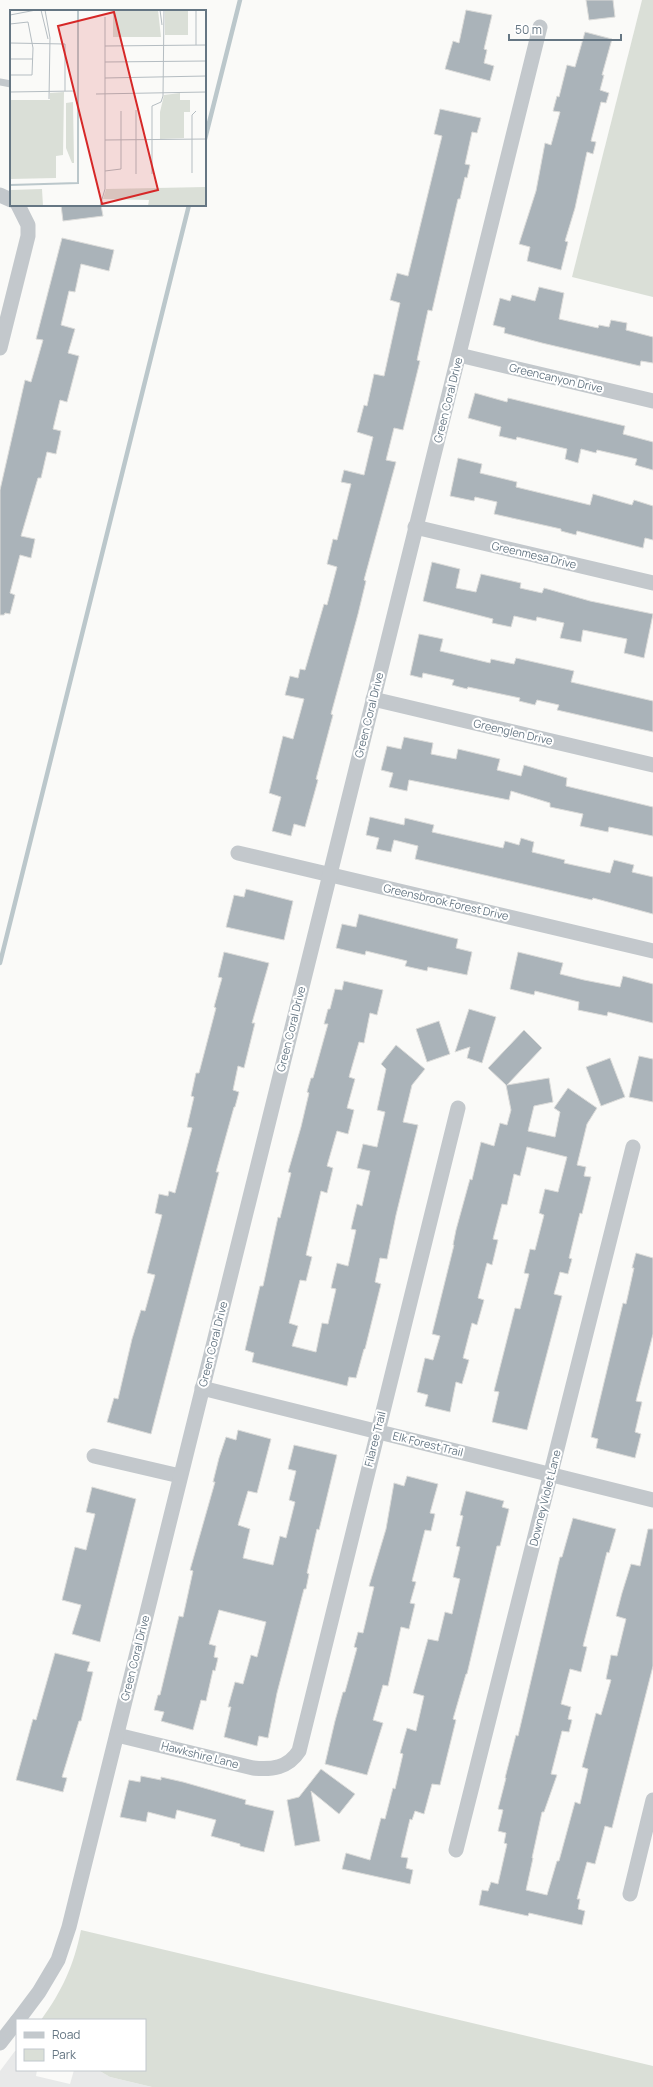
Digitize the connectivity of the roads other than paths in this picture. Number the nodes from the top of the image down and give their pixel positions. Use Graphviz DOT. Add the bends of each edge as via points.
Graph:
graph roads {
  1 [pos="540,28"];
  2 [pos="0,82"];
  3 [pos="10,84"];
  4 [pos="0,195"];
  5 [pos="10,200"];
  6 [pos="21,209"];
  7 [pos="0,348"];
  8 [pos="459,355"];
  9 [pos="653,401"];
  10 [pos="416,527"];
  11 [pos="653,583"];
  12 [pos="373,699"];
  13 [pos="653,765"];
  14 [pos="238,853"];
  15 [pos="330,875"];
  16 [pos="653,951"];
  17 [pos="458,1108"];
  18 [pos="633,1146"];
  19 [pos="202,1388"];
  20 [pos="377,1430"];
  21 [pos="94,1456"];
  22 [pos="550,1475"];
  23 [pos="180,1476"];
  24 [pos="653,1500"];
  25 [pos="116,1735"];
  26 [pos="284,1765"];
  27 [pos="653,1800"];
  28 [pos="456,1850"];
  29 [pos="630,1894"];
  30 [pos="18,2019"];
  31 [pos="16,2021"];
  32 [pos="0,2043"];
  1 -- 8 [label="street, Green Coral Drive"];
  2 -- 3 [label="lane"];
  4 -- 5 [label="street"];
  6 -- 7 [label="street" via="28,225 28,236"];
  8 -- 9 [label="street, Greencanyon Drive"];
  8 -- 10 [label="street, Green Coral Drive"];
  10 -- 11 [label="street, Greenmesa Drive"];
  10 -- 12 [label="street, Green Coral Drive"];
  12 -- 13 [label="street, Greenglen Drive"];
  12 -- 15 [label="street, Green Coral Drive"];
  14 -- 15 [label="street, Greensbrook Forest Drive"];
  15 -- 16 [label="street, Greensbrook Forest Drive"];
  15 -- 19 [label="street, Green Coral Drive"];
  17 -- 20 [label="street, Filaree Trail"];
  18 -- 22 [label="street, Downey Violet Lane"];
  19 -- 20 [label="street, Elk Forest Trail"];
  19 -- 23 [label="street, Green Coral Drive"];
  20 -- 22 [label="street, Elk Forest Trail"];
  20 -- 26 [label="street, Filaree Trail" via="299,1751 293,1760"];
  21 -- 23 [label="street"];
  22 -- 24 [label="street, Elk Forest Trail"];
  22 -- 28 [label="street, Downey Violet Lane"];
  23 -- 25 [label="street, Green Coral Drive"];
  25 -- 26 [label="street, Hawkshire Lane" via="253,1768 268,1770"];
  25 -- 30 [label="street, Green Coral Drive" via="69,1927 58,1960 39,1992"];
  27 -- 29 [label="street"];
  31 -- 32 [label="street, Green Coral Drive"];
}
